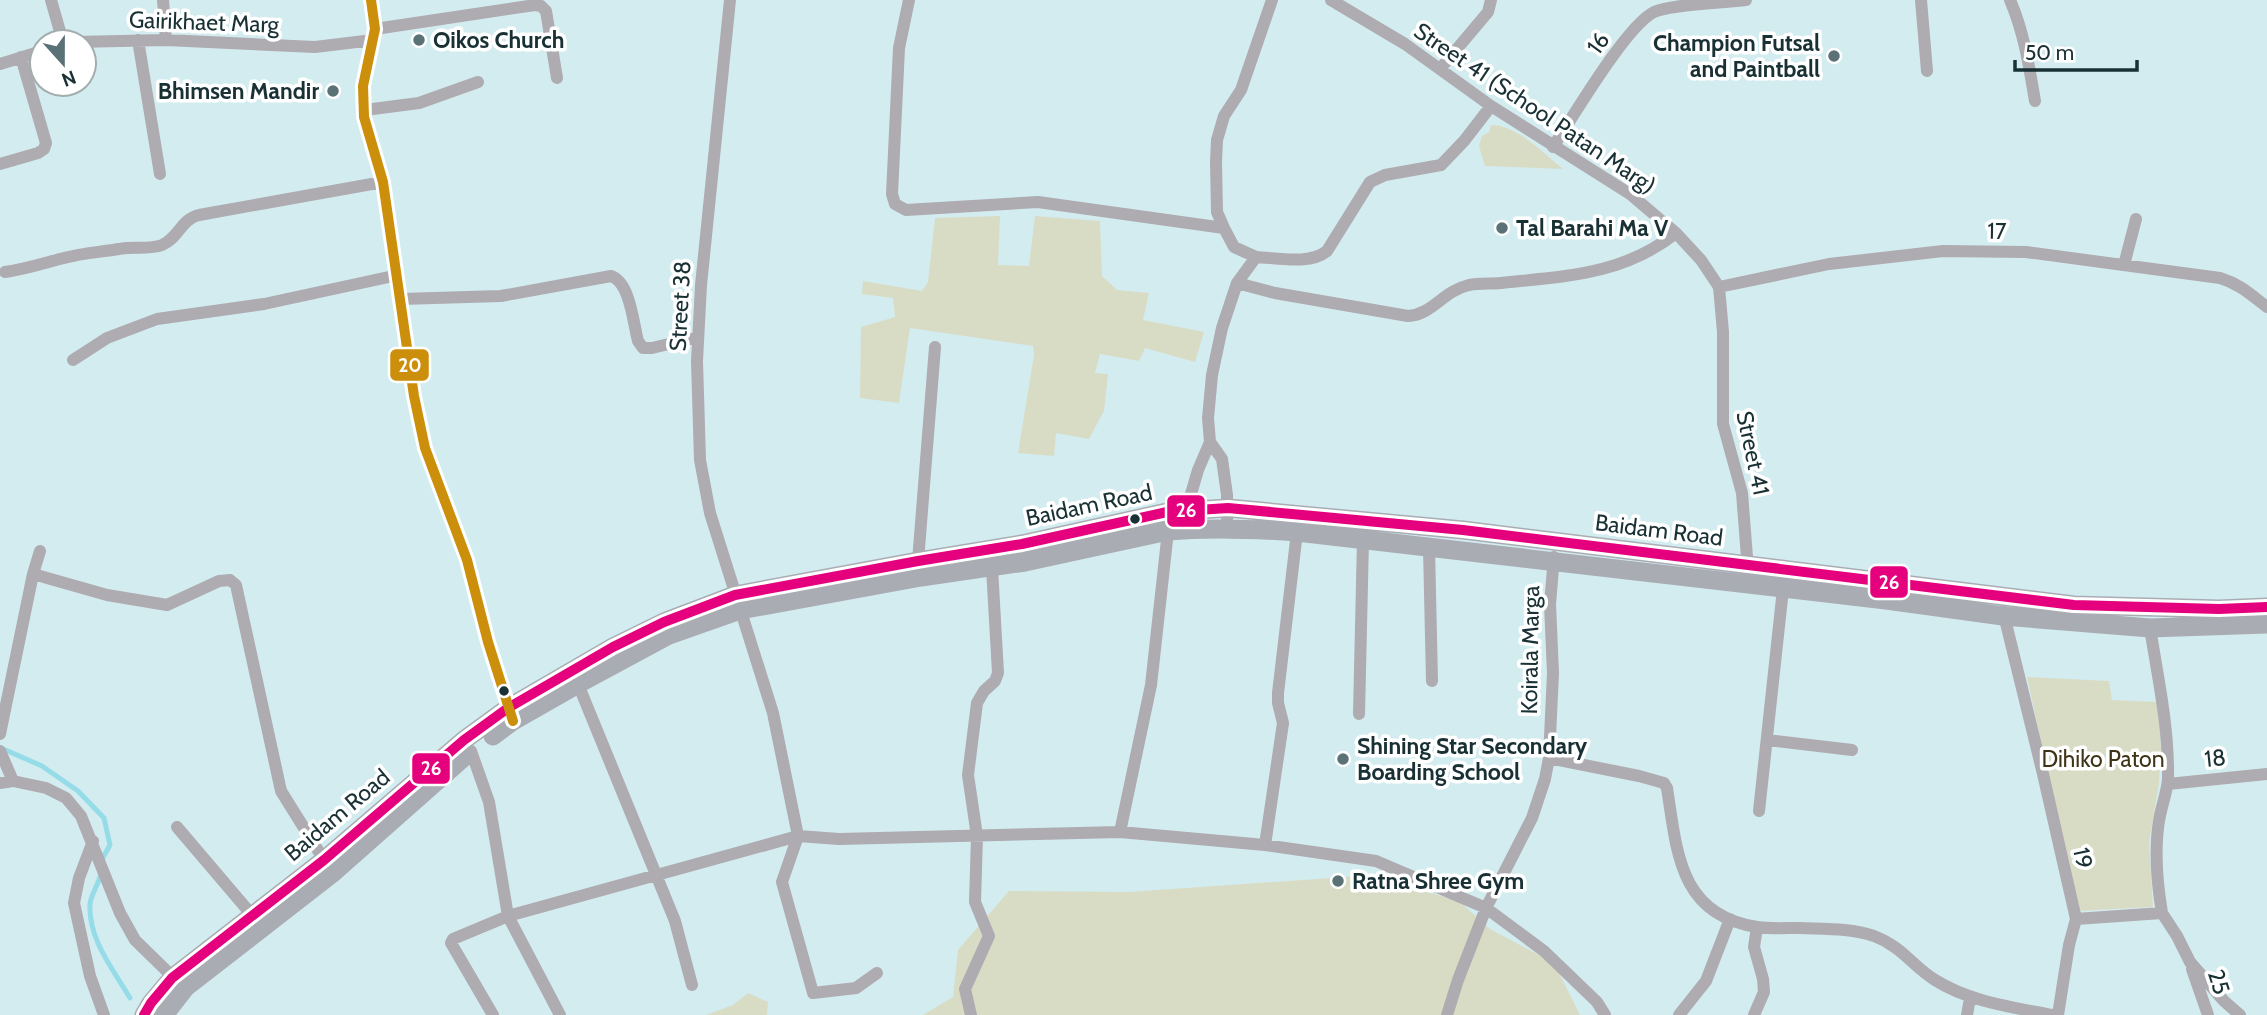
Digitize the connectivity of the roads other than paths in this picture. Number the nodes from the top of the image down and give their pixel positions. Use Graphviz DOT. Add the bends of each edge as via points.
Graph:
graph roads {
  1 [pos="51,0"];
  2 [pos="163,0"];
  3 [pos="371,0"];
  4 [pos="468,0"];
  5 [pos="730,0"];
  6 [pos="909,0"];
  7 [pos="1272,0"];
  8 [pos="1331,0"];
  9 [pos="1491,0"];
  10 [pos="1746,0"];
  11 [pos="1921,0"];
  12 [pos="2010,0"];
  13 [pos="468,15"];
  14 [pos="59,28"];
  15 [pos="374,34"];
  16 [pos="138,40"];
  17 [pos="166,40"];
  18 [pos="98,41"];
  19 [pos="28,55"];
  20 [pos="20,57"];
  21 [pos="0,64"];
  22 [pos="1440,69"];
  23 [pos="1927,71"];
  24 [pos="557,78"];
  25 [pos="478,82"];
  26 [pos="2035,101"];
  27 [pos="1490,106"];
  28 [pos="365,110"];
  29 [pos="1553,147"];
  30 [pos="0,164"];
  31 [pos="160,174"];
  32 [pos="383,182"];
  33 [pos="2136,219"];
  34 [pos="1224,228"];
  35 [pos="1676,233"];
  36 [pos="1256,257"];
  37 [pos="2123,265"];
  38 [pos="5,272"];
  39 [pos="398,275"];
  40 [pos="1237,283"];
  41 [pos="1719,286"];
  42 [pos="401,299"];
  43 [pos="2267,307"];
  44 [pos="698,337"];
  45 [pos="935,347"];
  46 [pos="73,360"];
  47 [pos="1210,442"];
  48 [pos="1228,509"];
  49 [pos="1181,524"];
  50 [pos="1227,529"];
  51 [pos="1297,532"];
  52 [pos="1363,540"];
  53 [pos="1429,548"];
  54 [pos="40,551"];
  55 [pos="1555,552"];
  56 [pos="918,561"];
  57 [pos="1748,565"];
  58 [pos="992,568"];
  59 [pos="33,574"];
  60 [pos="1748,585"];
  61 [pos="1783,589"];
  62 [pos="2000,596"];
  63 [pos="737,602"];
  64 [pos="2267,607"];
  65 [pos="2003,616"];
  66 [pos="2267,624"];
  67 [pos="2150,628"];
  68 [pos="1432,681"];
  69 [pos="578,684"];
  70 [pos="1359,714"];
  71 [pos="510,715"];
  72 [pos="0,734"];
  73 [pos="1767,740"];
  74 [pos="1852,750"];
  75 [pos="0,751"];
  76 [pos="471,751"];
  77 [pos="1549,758"];
  78 [pos="2267,774"];
  79 [pos="6,782"];
  80 [pos="2168,784"];
  81 [pos="1759,811"];
  82 [pos="177,827"];
  83 [pos="1120,832"];
  84 [pos="798,836"];
  85 [pos="977,836"];
  86 [pos="93,841"];
  87 [pos="1265,845"];
  88 [pos="324,860"];
  89 [pos="656,876"];
  90 [pos="1486,908"];
  91 [pos="2162,913"];
  92 [pos="251,915"];
  93 [pos="508,916"];
  94 [pos="1730,919"];
  95 [pos="2076,919"];
  96 [pos="1757,927"];
  97 [pos="2190,962"];
  98 [pos="877,973"];
  99 [pos="179,983"];
  100 [pos="692,985"];
  101 [pos="1970,998"];
  102 [pos="167,1014"];
  103 [pos="104,1015"];
  104 [pos="144,1015"];
  105 [pos="493,1015"];
  106 [pos="560,1015"];
  107 [pos="971,1015"];
  108 [pos="1447,1015"];
  109 [pos="1605,1015"];
  110 [pos="1679,1015"];
  111 [pos="1754,1015"];
  112 [pos="1967,1015"];
  113 [pos="2052,1015"];
  114 [pos="2058,1015"];
  115 [pos="2208,1015"];
  116 [pos="2240,1015"];
  1 -- 14 [label="street"];
  2 -- 17 [label="street"];
  3 -- 15 [label="street"];
  4 -- 13 [label="street"];
  5 -- 44 [label="street, Street 38"];
  6 -- 34 [label="street" via="899,48 891,194 895,204 906,210 1038,202"];
  7 -- 34 [label="street" via="1241,90 1224,116 1217,140 1217,212"];
  8 -- 22 [label="street, Street 41 (School Patan Marg)"];
  9 -- 22 [label="street" via="1488,12"];
  10 -- 29 [label="street, 16 / 16" via="1669,8 1643,19"];
  11 -- 23 [label="street"];
  12 -- 26 [label="street" via="2025,41"];
  13 -- 15 [label="street, Gairikhaet Marg"];
  13 -- 24 [label="street, Gairikhaet Marg" via="541,6 546,11"];
  15 -- 17 [label="street, Gairikhaet Marg" via="315,47"];
  15 -- 28 [label="street" via="363,86"];
  16 -- 17 [label="street, Gairikhaet Marg"];
  16 -- 18 [label="street, Gairikhaet Marg"];
  16 -- 31 [label="street"];
  19 -- 20 [label="street"];
  20 -- 21 [label="street"];
  20 -- 30 [label="street" via="46,143 38,153"];
  22 -- 27 [label="street, Street 41 (School Patan Marg)"];
  25 -- 28 [label="street" via="419,103"];
  27 -- 29 [label="street, Street 41 (School Patan Marg)"];
  27 -- 36 [label="street" via="1441,165 1370,182 1320,257"];
  28 -- 32 [label="street" via="363,117"];
  29 -- 35 [label="street, Street 41 (School Patan Marg)" via="1630,194"];
  32 -- 38 [label="street" via="190,217 176,236 151,248 133,246"];
  32 -- 39 [label="street"];
  33 -- 37 [label="street"];
  34 -- 36 [label="street" via="1234,247"];
  35 -- 40 [label="street" via="1657,248 1596,272 1471,284 1452,290 1418,315"];
  35 -- 41 [label="street, Street 41 (School Patan Marg)"];
  36 -- 40 [label="street"];
  37 -- 41 [label="street, 17 / 17" via="2026,252 1943,251 1829,264"];
  37 -- 43 [label="street, 17 / 17" via="2235,282"];
  39 -- 42 [label="street"];
  39 -- 46 [label="street" via="264,304 157,319 107,338"];
  40 -- 47 [label="street" via="1212,375"];
  41 -- 57 [label="street, Street 41" via="1723,424 1742,493"];
  42 -- 44 [label="street" via="501,296 611,276 625,287 643,348"];
  42 -- 71 [label="street" via="425,448 467,560"];
  44 -- 63 [label="street, Street 38" via="700,460 710,513"];
  45 -- 56 [label="street"];
  47 -- 48 [label="street" via="1222,459"];
  47 -- 49 [label="street"];
  48 -- 49 [label="main road, Baidam Road"];
  48 -- 50 [label="street"];
  48 -- 55 [label="main road, Baidam Road" via="1463,530"];
  49 -- 50 [label="main road, Baidam Road"];
  49 -- 56 [label="main road, Baidam Road" via="1167,512"];
  49 -- 58 [label="main road, Baidam Road"];
  49 -- 83 [label="street"];
  50 -- 51 [label="main road, Baidam Road"];
  51 -- 52 [label="main road, Baidam Road"];
  51 -- 87 [label="street" via="1278,693 1283,723"];
  52 -- 53 [label="main road, Baidam Road"];
  52 -- 70 [label="street"];
  53 -- 55 [label="main road, Baidam Road"];
  53 -- 68 [label="street"];
  54 -- 59 [label="street"];
  55 -- 57 [label="main road, Baidam Road"];
  55 -- 60 [label="main road, Baidam Road"];
  55 -- 77 [label="street, Koirala Marga"];
  56 -- 63 [label="main road, Baidam Road"];
  57 -- 60 [label="street, Street 41"];
  57 -- 62 [label="main road, Baidam Road"];
  58 -- 63 [label="main road, Baidam Road"];
  58 -- 85 [label="street" via="998,673 977,703 968,775"];
  59 -- 72 [label="street"];
  59 -- 88 [label="street" via="107,595 167,605 219,581 236,585 281,791"];
  60 -- 61 [label="main road, Baidam Road"];
  61 -- 65 [label="main road, Baidam Road"];
  61 -- 73 [label="street"];
  62 -- 64 [label="main road, Baidam Road" via="2139,608"];
  62 -- 65 [label="street, 19"];
  63 -- 69 [label="main road, Baidam Road"];
  63 -- 71 [label="main road, Baidam Road" via="664,622 613,647"];
  63 -- 84 [label="street, Street 38" via="773,713"];
  65 -- 67 [label="main road, Baidam Road"];
  65 -- 95 [label="street, 19"];
  66 -- 67 [label="main road, Baidam Road"];
  67 -- 80 [label="street" via="2168,737"];
  69 -- 71 [label="main road, Baidam Road"];
  69 -- 89 [label="street"];
  71 -- 76 [label="main road, Baidam Road"];
  71 -- 88 [label="main road, Baidam Road" via="464,740"];
  73 -- 74 [label="street"];
  73 -- 81 [label="street"];
  75 -- 79 [label="street"];
  76 -- 93 [label="street" via="489,803"];
  76 -- 99 [label="main road, Baidam Road" via="334,872"];
  77 -- 90 [label="street, Koirala Marga" via="1532,818"];
  77 -- 94 [label="street" via="1664,783 1686,878 1699,900"];
  78 -- 80 [label="street, 18 / 18"];
  79 -- 86 [label="street" via="46,788 66,798"];
  80 -- 91 [label="street" via="2156,848"];
  82 -- 92 [label="street"];
  83 -- 85 [label="street"];
  83 -- 87 [label="street"];
  84 -- 85 [label="street"];
  84 -- 89 [label="street"];
  84 -- 98 [label="street" via="782,882 813,993 856,988"];
  85 -- 107 [label="street" via="975,902 989,936 965,989"];
  86 -- 99 [label="street" via="135,940"];
  86 -- 103 [label="street" via="74,903"];
  87 -- 90 [label="street" via="1377,861"];
  88 -- 92 [label="main road, Baidam Road"];
  89 -- 93 [label="street"];
  89 -- 100 [label="street" via="676,921"];
  90 -- 108 [label="street, Koirala Marga"];
  90 -- 109 [label="street" via="1544,951"];
  91 -- 95 [label="street"];
  91 -- 97 [label="street"];
  92 -- 99 [label="main road, Baidam Road"];
  93 -- 105 [label="street" via="451,943"];
  93 -- 106 [label="street"];
  94 -- 96 [label="street"];
  94 -- 110 [label="street" via="1706,981"];
  95 -- 114 [label="street"];
  96 -- 101 [label="street" via="1871,935 1898,948 1936,981"];
  96 -- 111 [label="street" via="1754,947 1764,992"];
  97 -- 115 [label="street, 25 / 25"];
  97 -- 116 [label="street"];
  99 -- 102 [label="main road, Baidam Road"];
  99 -- 104 [label="main road, Baidam Road" via="151,1003"];
  101 -- 112 [label="street"];
  101 -- 113 [label="street"];
}
